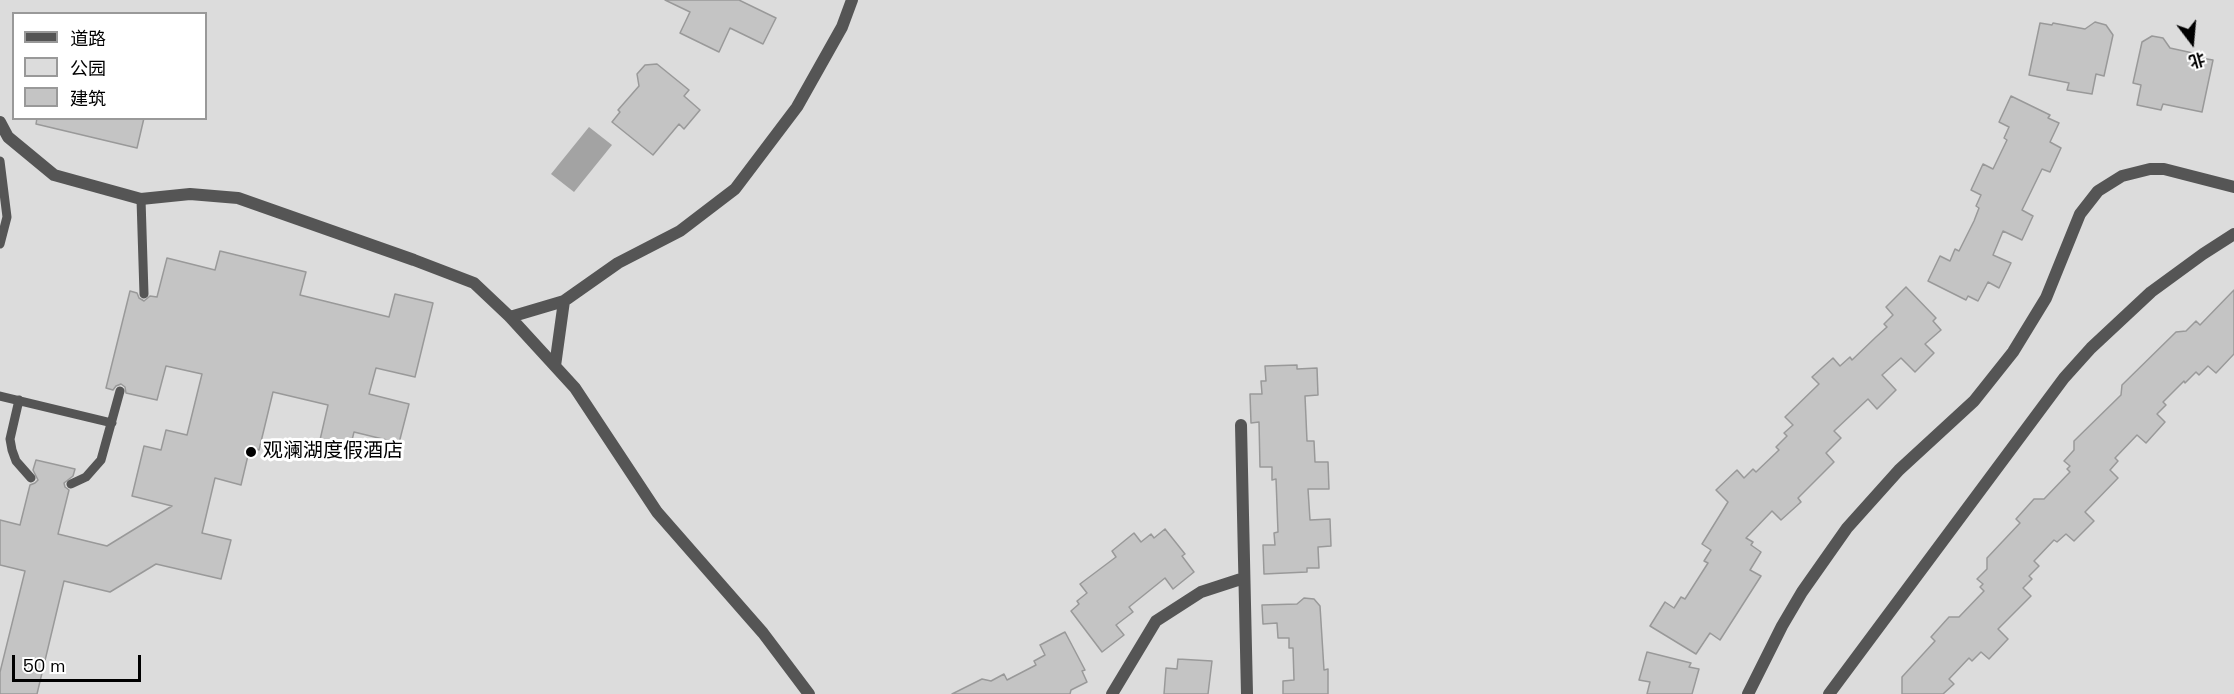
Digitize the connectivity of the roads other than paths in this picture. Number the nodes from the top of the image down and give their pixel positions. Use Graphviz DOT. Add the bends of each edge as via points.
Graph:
graph roads {
  1 [pos="852,0"];
  2 [pos="0,122"];
  3 [pos="0,161"];
  4 [pos="2234,187"];
  5 [pos="141,199"];
  6 [pos="2234,234"];
  7 [pos="0,244"];
  8 [pos="144,294"];
  9 [pos="564,301"];
  10 [pos="510,317"];
  11 [pos="555,366"];
  12 [pos="120,391"];
  13 [pos="0,396"];
  14 [pos="19,400"];
  15 [pos="112,423"];
  16 [pos="1242,425"];
  17 [pos="31,478"];
  18 [pos="71,484"];
  19 [pos="1244,578"];
  20 [pos="809,694"];
  21 [pos="1112,694"];
  22 [pos="1247,694"];
  23 [pos="1748,694"];
  24 [pos="1829,694"];
  1 -- 9 [label="street" via="842,27 797,107 735,189 680,231 618,263"];
  2 -- 5 [label="street" via="8,136 54,175"];
  3 -- 7 [label="lane" via="7,217"];
  4 -- 23 [label="street" via="2150,169 2122,176 2098,191 2080,214 2046,298 2013,352 1974,400 1899,470 1847,528 1802,592"];
  5 -- 8 [label="lane"];
  5 -- 10 [label="street" via="189,194 238,198 474,283"];
  6 -- 24 [label="street" via="2151,292 2064,378"];
  9 -- 10 [label="street"];
  9 -- 11 [label="street"];
  10 -- 11 [label="street"];
  11 -- 20 [label="street" via="575,388 657,512 763,633"];
  12 -- 15 [label="lane"];
  13 -- 14 [label="lane"];
  14 -- 15 [label="lane"];
  14 -- 17 [label="lane" via="12,427 12,450"];
  15 -- 18 [label="lane" via="101,460 86,477"];
  16 -- 19 [label="street"];
  19 -- 21 [label="street" via="1201,592 1156,621"];
  19 -- 22 [label="street"];
}
